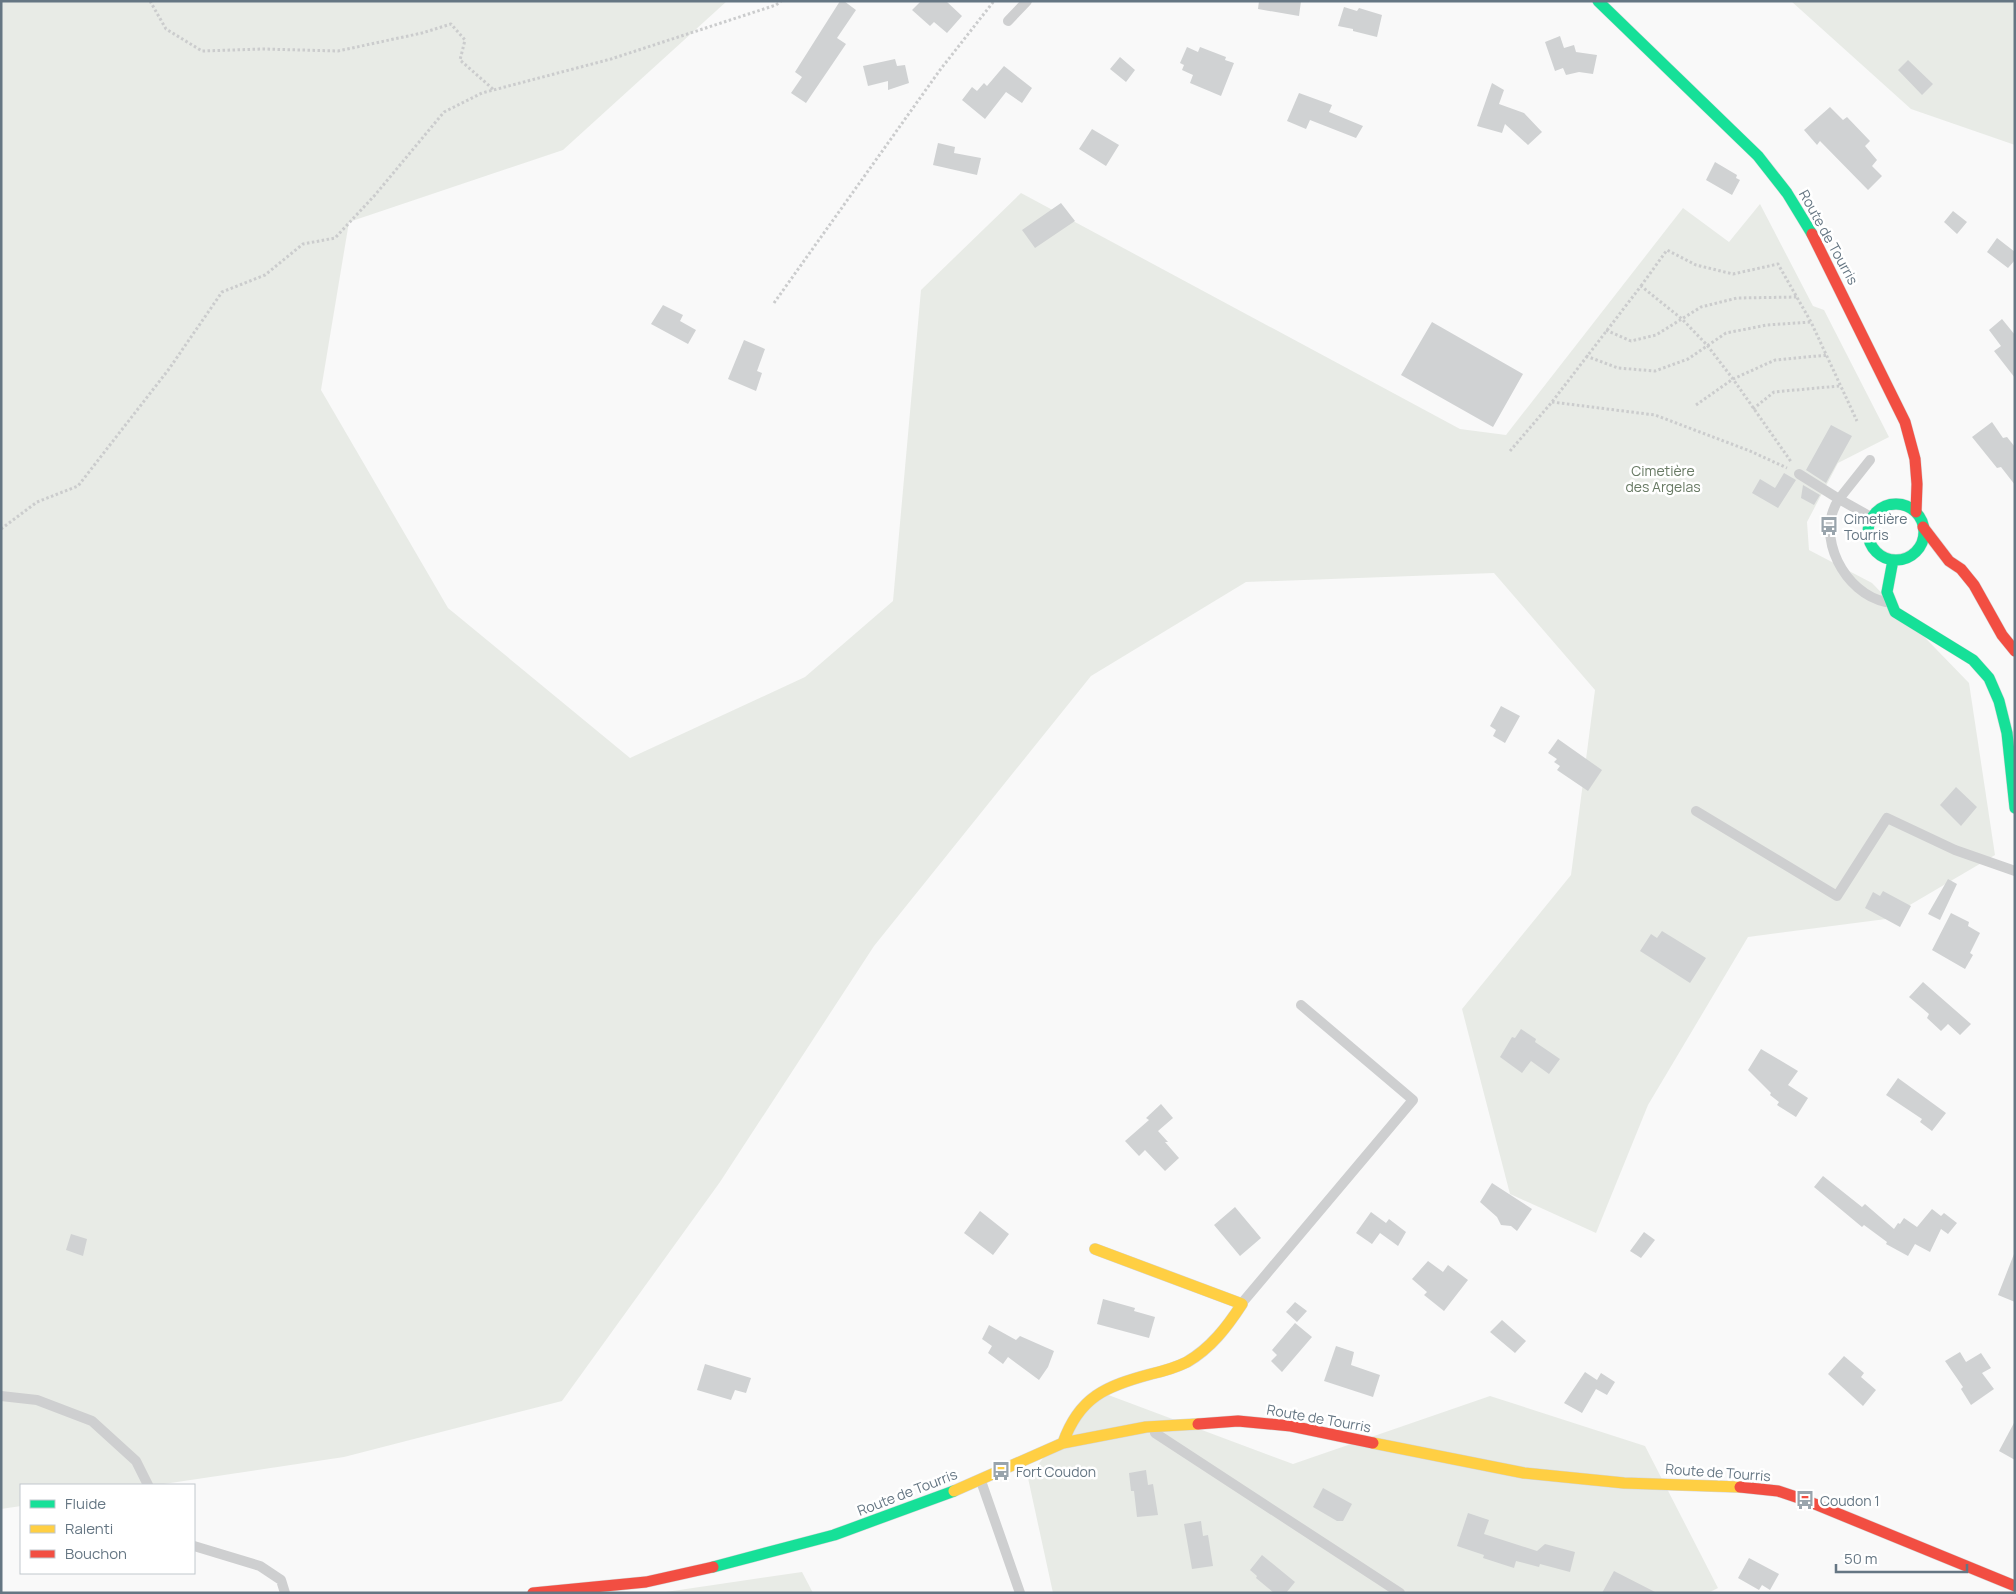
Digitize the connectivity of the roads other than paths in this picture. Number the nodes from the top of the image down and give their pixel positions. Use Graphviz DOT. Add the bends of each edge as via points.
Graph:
graph roads {
  1 [pos="1027,1"];
  2 [pos="1598,1"];
  3 [pos="1008,21"];
  4 [pos="1870,460"];
  5 [pos="1916,460"];
  6 [pos="1799,474"];
  7 [pos="1839,499"];
  8 [pos="1892,504"];
  9 [pos="1916,512"];
  10 [pos="1872,517"];
  11 [pos="1923,527"];
  12 [pos="1913,554"];
  13 [pos="1893,560"];
  14 [pos="1949,561"];
  15 [pos="1888,602"];
  16 [pos="2015,651"];
  17 [pos="2015,808"];
  18 [pos="1696,812"];
  19 [pos="2015,872"];
  20 [pos="1301,1005"];
  21 [pos="1094,1249"];
  22 [pos="1242,1304"];
  23 [pos="1,1396"];
  24 [pos="1146,1427"];
  25 [pos="1063,1443"];
  26 [pos="980,1480"];
  27 [pos="148,1484"];
  28 [pos="195,1546"];
  29 [pos="2015,1586"];
  30 [pos="285,1593"];
  31 [pos="533,1593"];
  32 [pos="1020,1593"];
  33 [pos="1400,1593"];
  1 -- 3 [label="lane"];
  2 -- 5 [label="street, Route de Tourris" via="1758,156 1787,193 1806,222 1900,409"];
  4 -- 7 [label="lane"];
  5 -- 8 [label="street"];
  5 -- 9 [label="street, Route de Tourris"];
  6 -- 7 [label="lane"];
  7 -- 10 [label="lane"];
  7 -- 15 [label="lane" via="1831,510 1829,526 1831,542 1840,564 1861,591 1875,600"];
  8 -- 9 [label="street" via="1900,504"];
  8 -- 10 [label="street"];
  9 -- 11 [label="street"];
  10 -- 13 [label="street" via="1868,539 1882,557"];
  11 -- 12 [label="street" via="1924,537"];
  11 -- 14 [label="street"];
  12 -- 13 [label="street"];
  12 -- 14 [label="street"];
  13 -- 15 [label="street" via="1886,590"];
  14 -- 16 [label="street" via="1961,569 1974,585"];
  15 -- 17 [label="street" via="1895,612 1973,660 1989,678 2007,733"];
  18 -- 19 [label="lane" via="1837,896 1886,818"];
  20 -- 22 [label="lane" via="1413,1100"];
  21 -- 22 [label="street"];
  22 -- 25 [label="street" via="1228,1327 1206,1350 1176,1367 1114,1384 1097,1393 1067,1426"];
  23 -- 27 [label="lane" via="37,1400 92,1421 136,1461"];
  24 -- 25 [label="street, Route de Tourris"];
  24 -- 29 [label="street, Route de Tourris" via="1238,1421 1291,1426 1524,1473 1624,1483 1741,1486 1778,1491"];
  24 -- 33 [label="lane"];
  25 -- 26 [label="street, Route de Tourris"];
  26 -- 31 [label="street, Route de Tourris" via="851,1529 744,1560 646,1582"];
  26 -- 32 [label="lane"];
  28 -- 30 [label="lane" via="260,1566 281,1580"];
}
